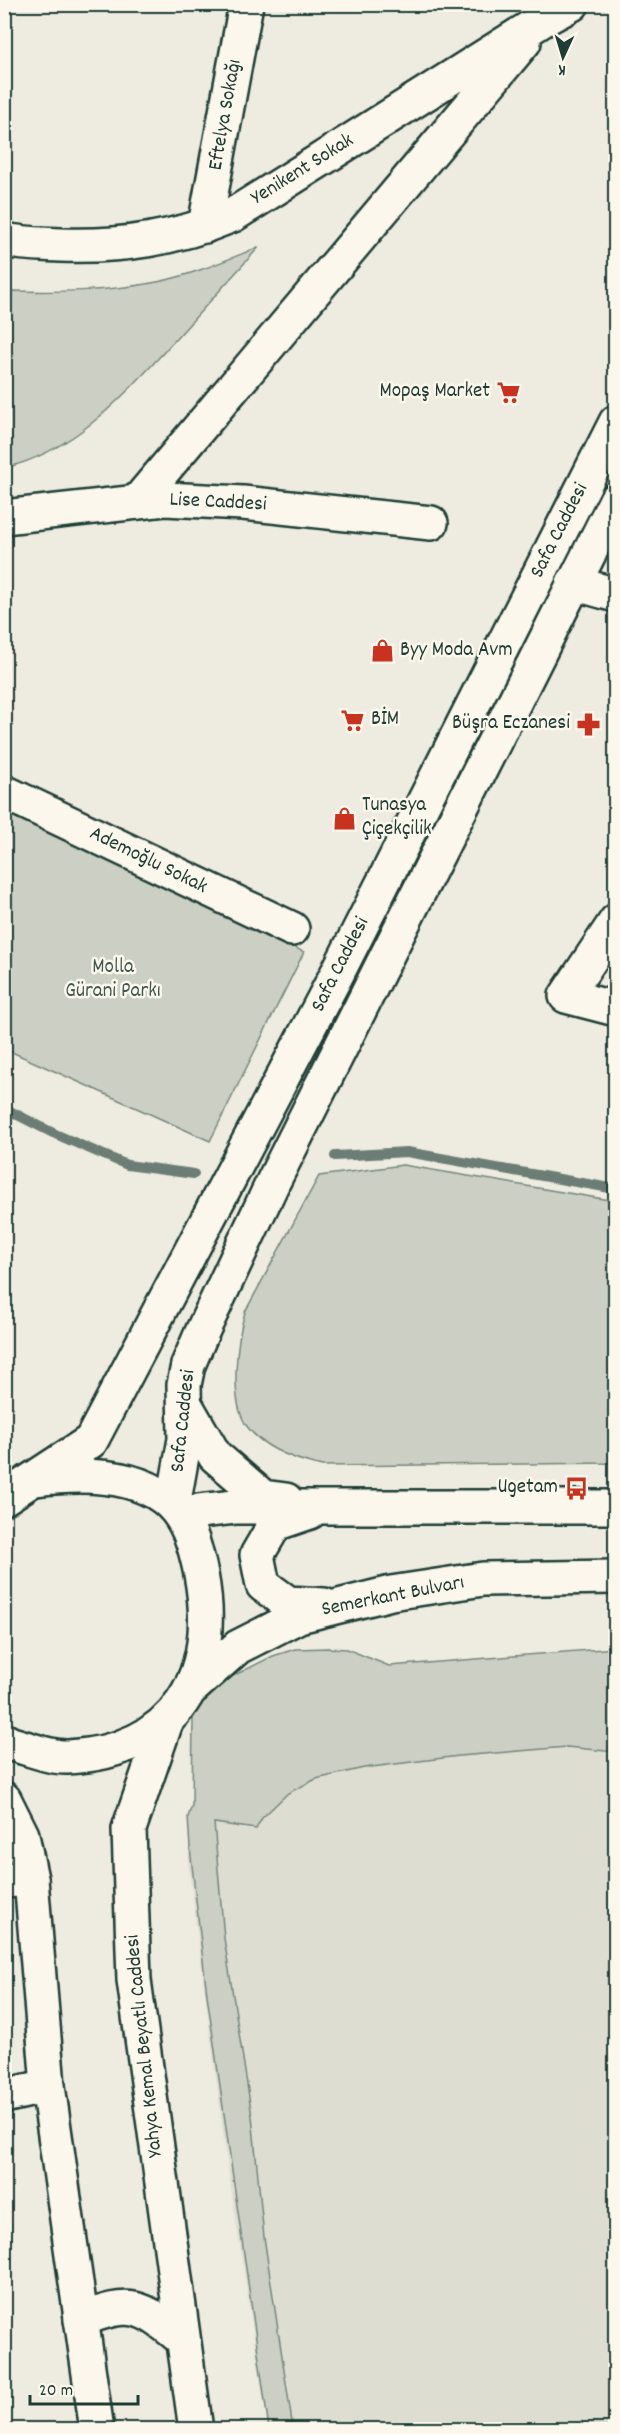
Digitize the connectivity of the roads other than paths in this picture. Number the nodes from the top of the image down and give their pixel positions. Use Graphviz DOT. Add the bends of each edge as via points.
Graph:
graph roads {
  1 [pos="246,4"];
  2 [pos="558,11"];
  3 [pos="205,226"];
  4 [pos="4,240"];
  5 [pos="615,422"];
  6 [pos="615,500"];
  7 [pos="137,502"];
  8 [pos="4,517"];
  9 [pos="431,523"];
  10 [pos="573,583"];
  11 [pos="615,596"];
  12 [pos="4,792"];
  13 [pos="615,921"];
  14 [pos="292,929"];
  15 [pos="615,1009"];
  16 [pos="185,1404"];
  17 [pos="32,1479"];
  18 [pos="4,1498"];
  19 [pos="326,1507"];
  20 [pos="615,1507"];
  21 [pos="177,1510"];
  22 [pos="615,1577"];
  23 [pos="339,1606"];
  24 [pos="193,1687"];
  25 [pos="166,1722"];
  26 [pos="4,1740"];
  27 [pos="4,1799"];
  28 [pos="18,1880"];
  29 [pos="48,2086"];
  30 [pos="4,2096"];
  31 [pos="81,2320"];
  32 [pos="181,2338"];
  33 [pos="97,2430"];
  34 [pos="196,2430"];
  1 -- 3 [label="main road, Eftelya Sokağı"];
  2 -- 3 [label="main road, Yenikent Sokak" via="232,215"];
  2 -- 7 [label="main road"];
  3 -- 4 [label="main road, Yenikent Sokak" via="149,242 92,246"];
  5 -- 17 [label="main road, Safa Caddesi" via="338,972 91,1441"];
  6 -- 10 [label="main road, Safa Caddesi"];
  7 -- 8 [label="main road, Lise Caddesi"];
  7 -- 9 [label="main road, Lise Caddesi" via="165,499 243,503"];
  10 -- 11 [label="main road"];
  10 -- 16 [label="main road, Safa Caddesi" via="208,1319 188,1365"];
  12 -- 14 [label="main road, Ademoğlu Sokak"];
  13 -- 15 [label="main road" via="566,996"];
  16 -- 19 [label="main road" via="215,1456 263,1497"];
  16 -- 21 [label="main road, Safa Caddesi"];
  17 -- 18 [label="main road, Safa Caddesi"];
  17 -- 21 [label="main road" via="98,1476 140,1487 163,1497"];
  19 -- 20 [label="main road"];
  19 -- 21 [label="main road"];
  19 -- 23 [label="main road" via="276,1524 257,1555 263,1585 288,1603"];
  21 -- 24 [label="main road" via="193,1542 207,1607 204,1648"];
  22 -- 23 [label="main road, Semerkant Bulvarı" via="483,1579 390,1593"];
  23 -- 24 [label="main road, Semerkant Bulvarı" via="299,1616 238,1647"];
  24 -- 25 [label="main road"];
  25 -- 26 [label="main road" via="139,1740 103,1752 66,1758"];
  25 -- 32 [label="main road, Yahya Kemal Beyatlı Caddesi" via="129,1829 134,1980"];
  27 -- 28 [label="main road" via="22,1835"];
  28 -- 29 [label="main road"];
  29 -- 30 [label="main road"];
  29 -- 31 [label="main road"];
  31 -- 32 [label="main road" via="111,2308 134,2307 157,2318"];
  31 -- 33 [label="main road"];
  32 -- 34 [label="main road, Yahya Kemal Beyatlı Caddesi"];
}
